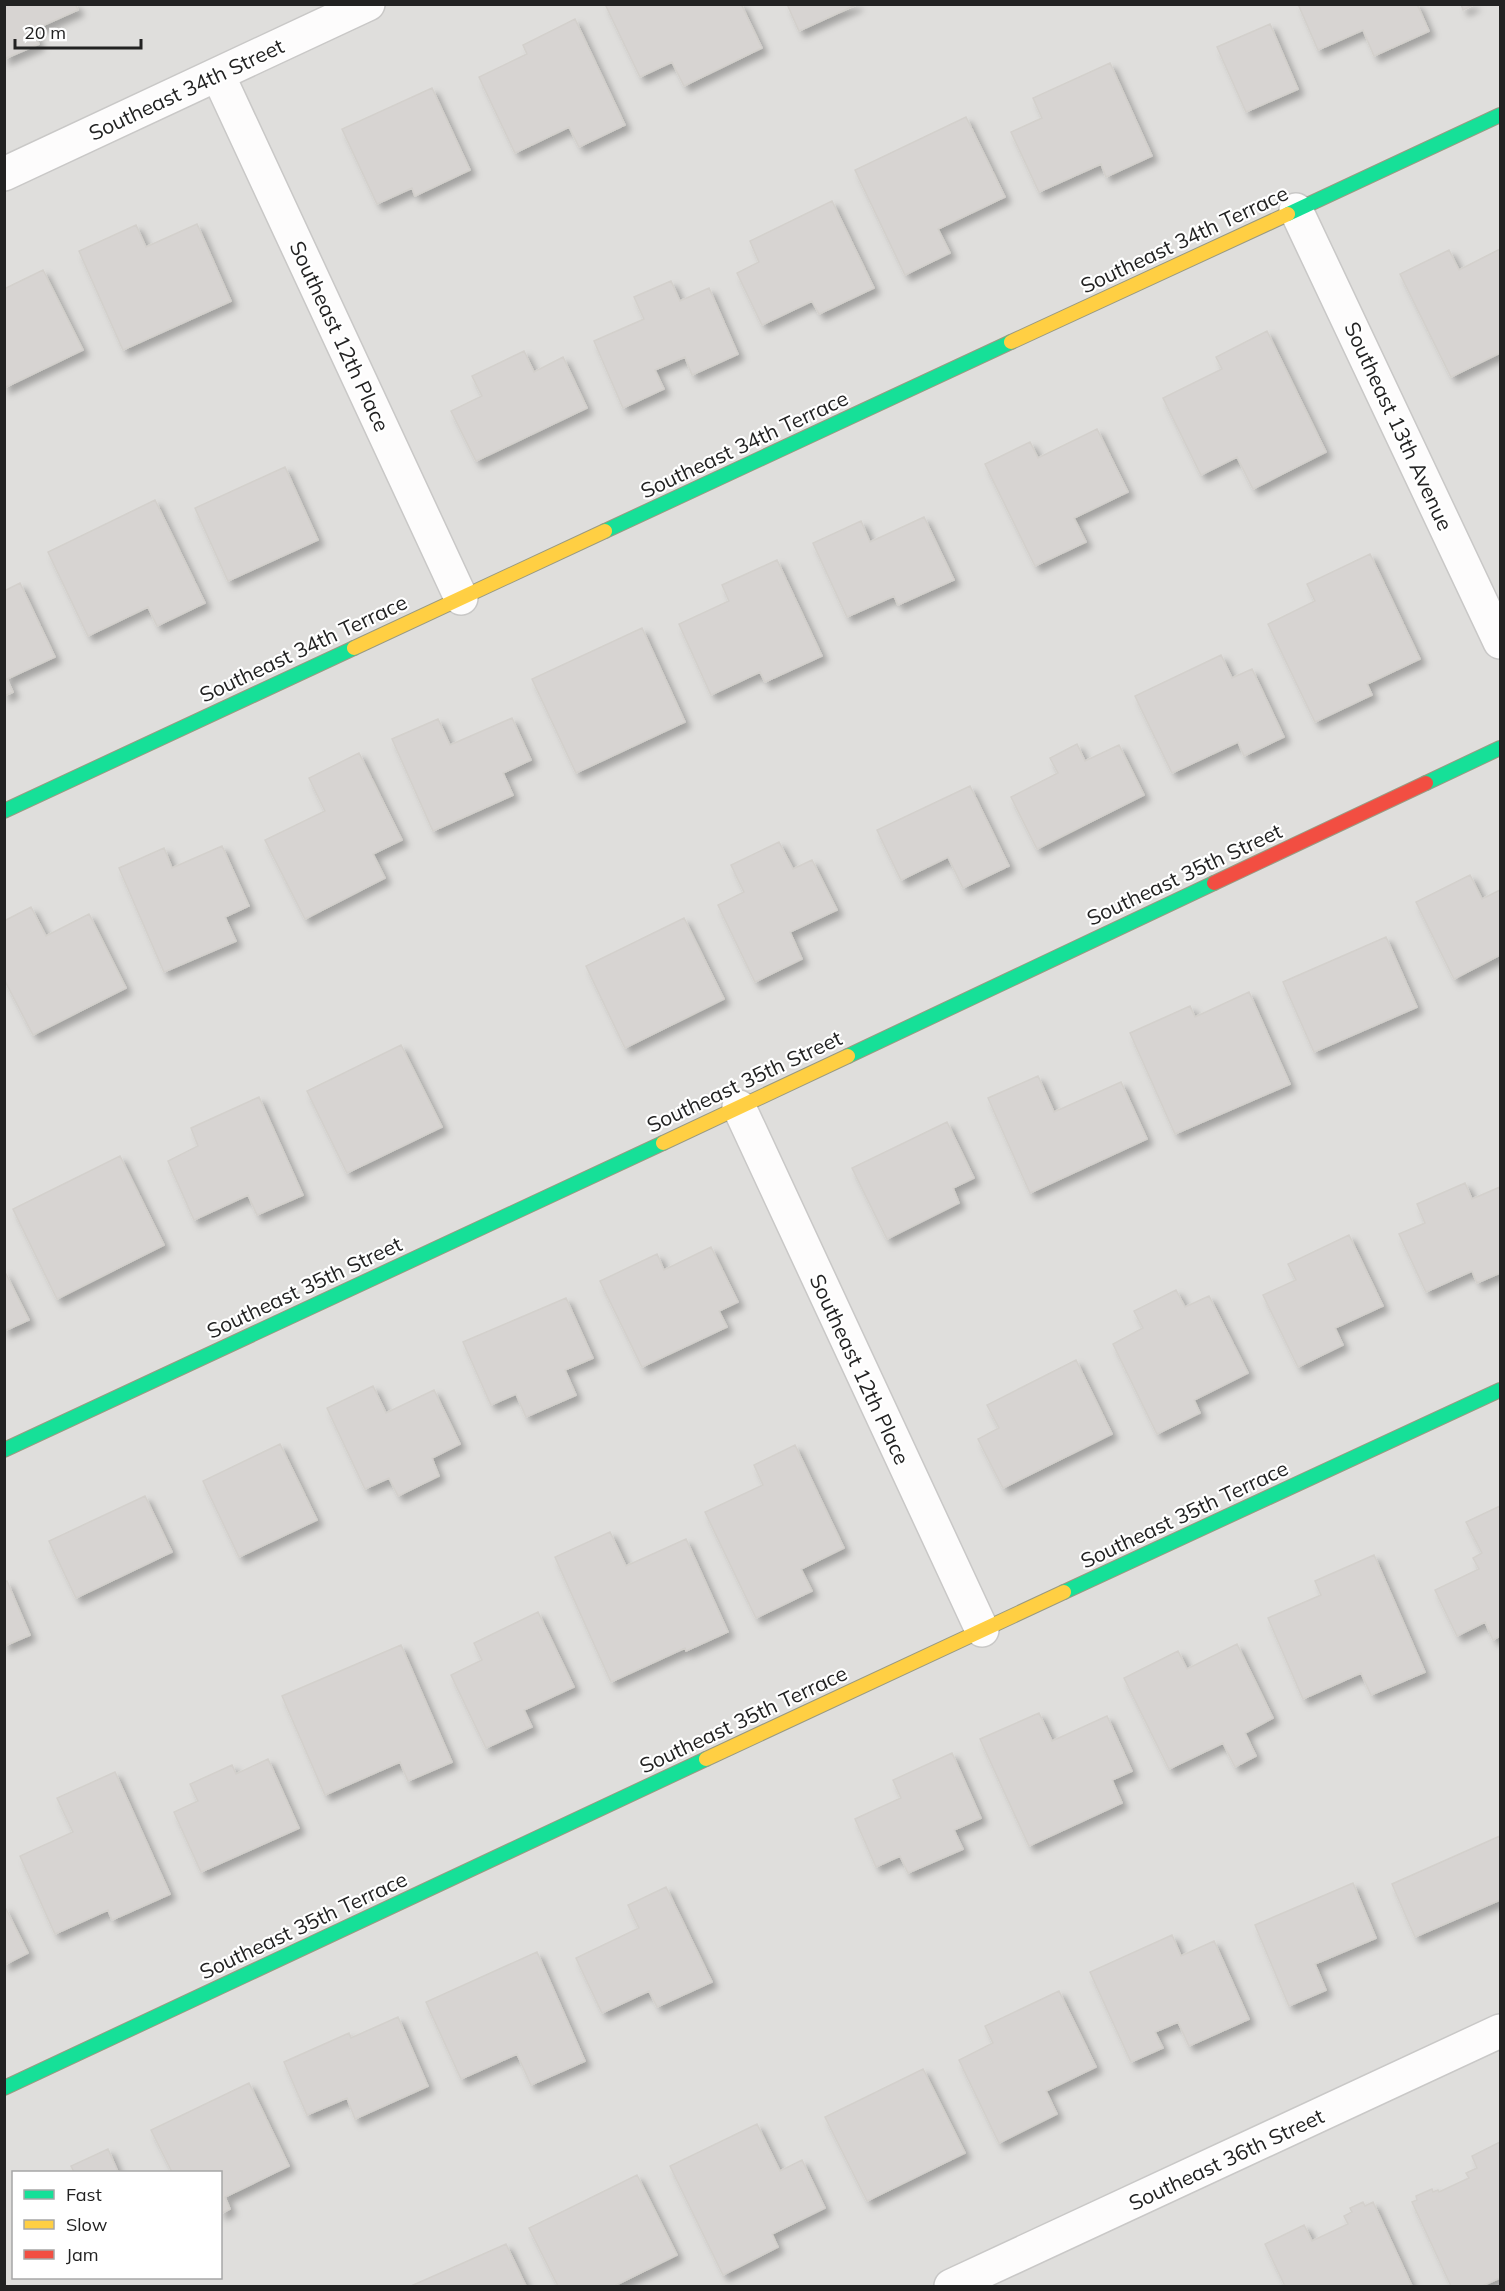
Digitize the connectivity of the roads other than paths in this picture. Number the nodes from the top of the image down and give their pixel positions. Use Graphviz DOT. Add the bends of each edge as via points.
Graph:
graph roads {
  1 [pos="368,4"];
  2 [pos="218,75"];
  3 [pos="1500,115"];
  4 [pos="4,174"];
  5 [pos="1296,210"];
  6 [pos="461,598"];
  7 [pos="1500,642"];
  8 [pos="1500,748"];
  9 [pos="4,811"];
  10 [pos="739,1107"];
  11 [pos="1500,1390"];
  12 [pos="4,1450"];
  13 [pos="982,1630"];
  14 [pos="1500,2031"];
  15 [pos="4,2088"];
  16 [pos="951,2286"];
  1 -- 2 [label="street, Southeast 34th Street"];
  2 -- 4 [label="street, Southeast 34th Street"];
  2 -- 6 [label="street, Southeast 12th Place"];
  3 -- 5 [label="street, Southeast 34th Terrace"];
  5 -- 6 [label="street, Southeast 34th Terrace"];
  5 -- 7 [label="street, Southeast 13th Avenue"];
  6 -- 9 [label="street, Southeast 34th Terrace"];
  8 -- 10 [label="street, Southeast 35th Street"];
  10 -- 12 [label="street, Southeast 35th Street"];
  10 -- 13 [label="street, Southeast 12th Place"];
  11 -- 13 [label="street, Southeast 35th Terrace"];
  13 -- 15 [label="street, Southeast 35th Terrace"];
  14 -- 16 [label="street, Southeast 36th Street"];
}
